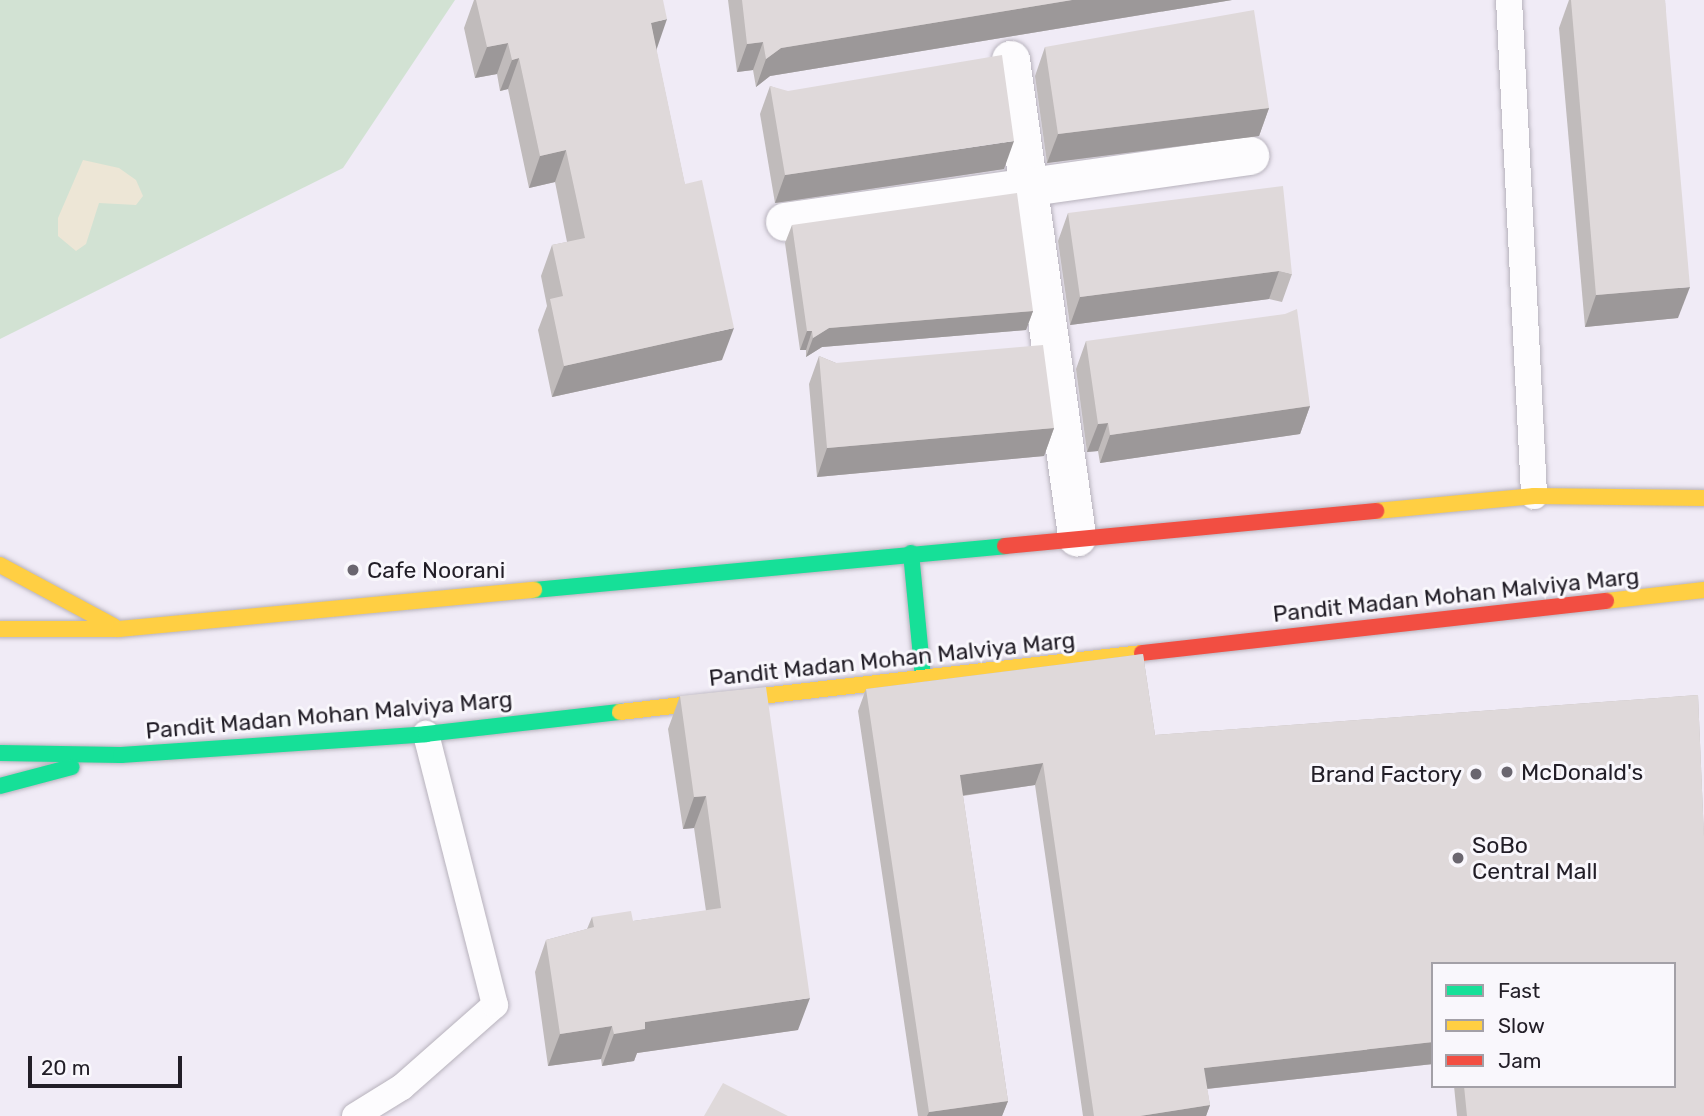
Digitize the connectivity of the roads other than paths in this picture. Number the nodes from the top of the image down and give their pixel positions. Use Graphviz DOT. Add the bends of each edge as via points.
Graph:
graph roads {
  1 [pos="1509,0"];
  2 [pos="1051,53"];
  3 [pos="1011,60"];
  4 [pos="971,66"];
  5 [pos="1250,156"];
  6 [pos="1029,189"];
  7 [pos="785,222"];
  8 [pos="1092,344"];
  9 [pos="1051,350"];
  10 [pos="1011,353"];
  11 [pos="1534,496"];
  12 [pos="1704,498"];
  13 [pos="1077,537"];
  14 [pos="911,553"];
  15 [pos="0,565"];
  16 [pos="1704,590"];
  17 [pos="0,629"];
  18 [pos="119,629"];
  19 [pos="923,678"];
  20 [pos="426,734"];
  21 [pos="0,753"];
  22 [pos="121,754"];
  23 [pos="0,786"];
  24 [pos="355,1116"];
  1 -- 11 [label="lane"];
  2 -- 3 [label="street"];
  3 -- 4 [label="street"];
  3 -- 6 [label="street"];
  5 -- 6 [label="street"];
  6 -- 7 [label="street"];
  6 -- 9 [label="street"];
  8 -- 9 [label="street"];
  9 -- 10 [label="street"];
  9 -- 13 [label="street"];
  11 -- 12 [label="main road"];
  11 -- 13 [label="main road"];
  13 -- 14 [label="main road"];
  14 -- 18 [label="main road"];
  14 -- 19 [label="main road"];
  15 -- 18 [label="main road"];
  16 -- 19 [label="main road, Pandit Madan Mohan Malviya Marg"];
  17 -- 18 [label="main road"];
  19 -- 20 [label="main road, Pandit Madan Mohan Malviya Marg"];
  20 -- 22 [label="main road, Pandit Madan Mohan Malviya Marg"];
  20 -- 24 [label="lane" via="495,1005 401,1087"];
  21 -- 22 [label="main road, Pandit Madan Mohan Malviya Marg"];
  22 -- 23 [label="main road"];
}
